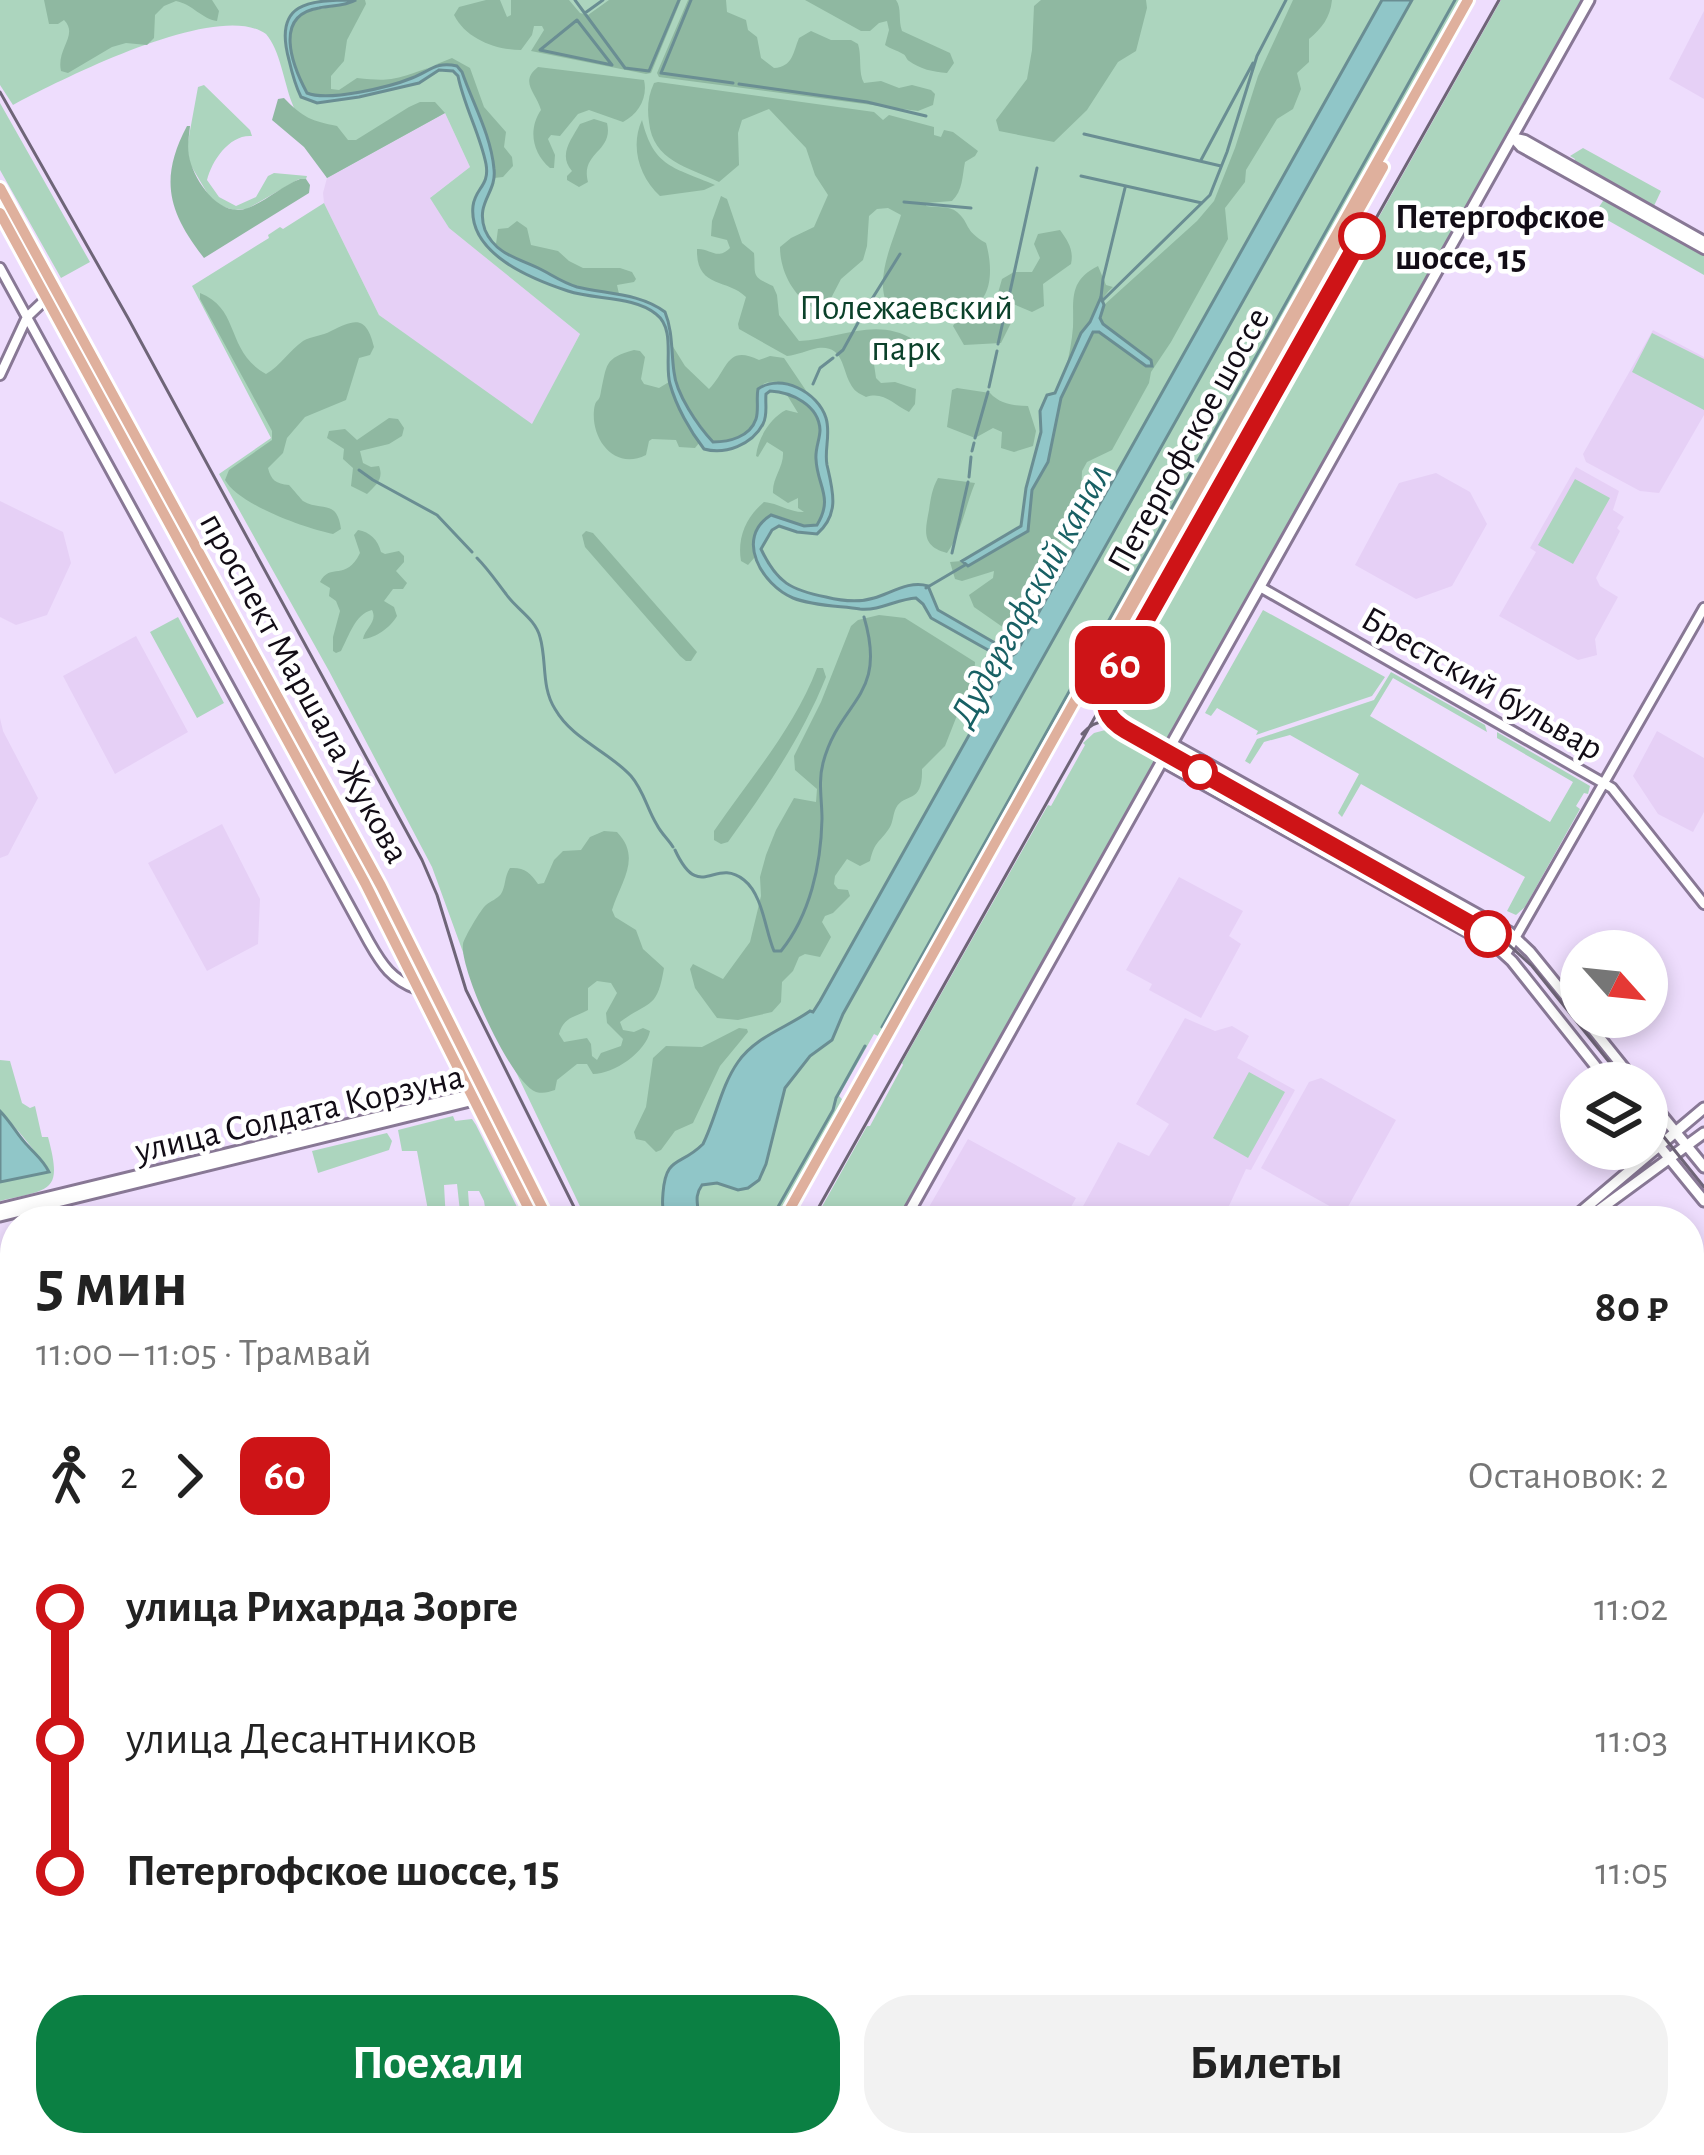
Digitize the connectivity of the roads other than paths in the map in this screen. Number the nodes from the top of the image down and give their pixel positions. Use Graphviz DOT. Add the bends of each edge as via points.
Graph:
graph roads {
  1 [pos="1473,0"];
  2 [pos="1588,0"];
  3 [pos="1512,137"];
  4 [pos="0,188"];
  5 [pos="0,213"];
  6 [pos="1704,245"];
  7 [pos="0,268"];
  8 [pos="52,295"];
  9 [pos="27,317"];
  10 [pos="0,375"];
  11 [pos="1260,586"];
  12 [pos="1704,608"];
  13 [pos="1172,744"];
  14 [pos="1162,761"];
  15 [pos="1605,783"];
  16 [pos="1704,904"];
  17 [pos="1517,938"];
  18 [pos="1506,955"];
  19 [pos="420,989"];
  20 [pos="1560,990"];
  21 [pos="1600,1038"];
  22 [pos="1592,1062"];
  23 [pos="1619,1062"];
  24 [pos="478,1096"];
  25 [pos="1704,1108"];
  26 [pos="1668,1122"];
  27 [pos="1675,1131"];
  28 [pos="1704,1133"];
  29 [pos="1668,1137"];
  30 [pos="1686,1146"];
  31 [pos="1669,1158"];
  32 [pos="1704,1168"];
  33 [pos="1630,1170"];
  34 [pos="1704,1201"];
  35 [pos="29,1206"];
  36 [pos="529,1206"];
  37 [pos="540,1206"];
  38 [pos="795,1206"];
  39 [pos="912,1206"];
  40 [pos="1588,1206"];
  41 [pos="1604,1206"];
  1 -- 38 [label="main road, Петергофское шоссе"];
  2 -- 3 [label="street"];
  3 -- 6 [label="street"];
  3 -- 11 [label="street"];
  4 -- 8 [label="main road, проспект Маршала Жукова"];
  5 -- 8 [label="main road, проспект Маршала Жукова"];
  7 -- 9 [label="street"];
  8 -- 9 [label="street"];
  8 -- 19 [label="main road, проспект Маршала Жукова"];
  8 -- 24 [label="main road, проспект Маршала Жукова" via="381,886"];
  9 -- 10 [label="street"];
  9 -- 19 [label="street" via="384,970"];
  11 -- 13 [label="street"];
  11 -- 15 [label="street, Брестский бульвар"];
  12 -- 15 [label="street"];
  13 -- 14 [label="street"];
  13 -- 17 [label="street"];
  14 -- 18 [label="street"];
  14 -- 39 [label="street"];
  15 -- 16 [label="street, Брестский бульвар"];
  15 -- 17 [label="street"];
  17 -- 18 [label="street"];
  17 -- 20 [label="street"];
  18 -- 22 [label="street"];
  19 -- 24 [label="main road, проспект Маршала Жукова"];
  21 -- 23 [label="street"];
  24 -- 35 [label="street, улица Солдата Корзуна"];
  24 -- 36 [label="main road, проспект Маршала Жукова"];
  24 -- 37 [label="main road, проспект Маршала Жукова"];
  25 -- 27 [label="street"];
  26 -- 27 [label="street"];
  27 -- 29 [label="street"];
  27 -- 30 [label="street"];
  28 -- 30 [label="street"];
  30 -- 31 [label="street"];
  30 -- 32 [label="street"];
  31 -- 34 [label="street"];
  31 -- 41 [label="street"];
  33 -- 40 [label="street"];
}
